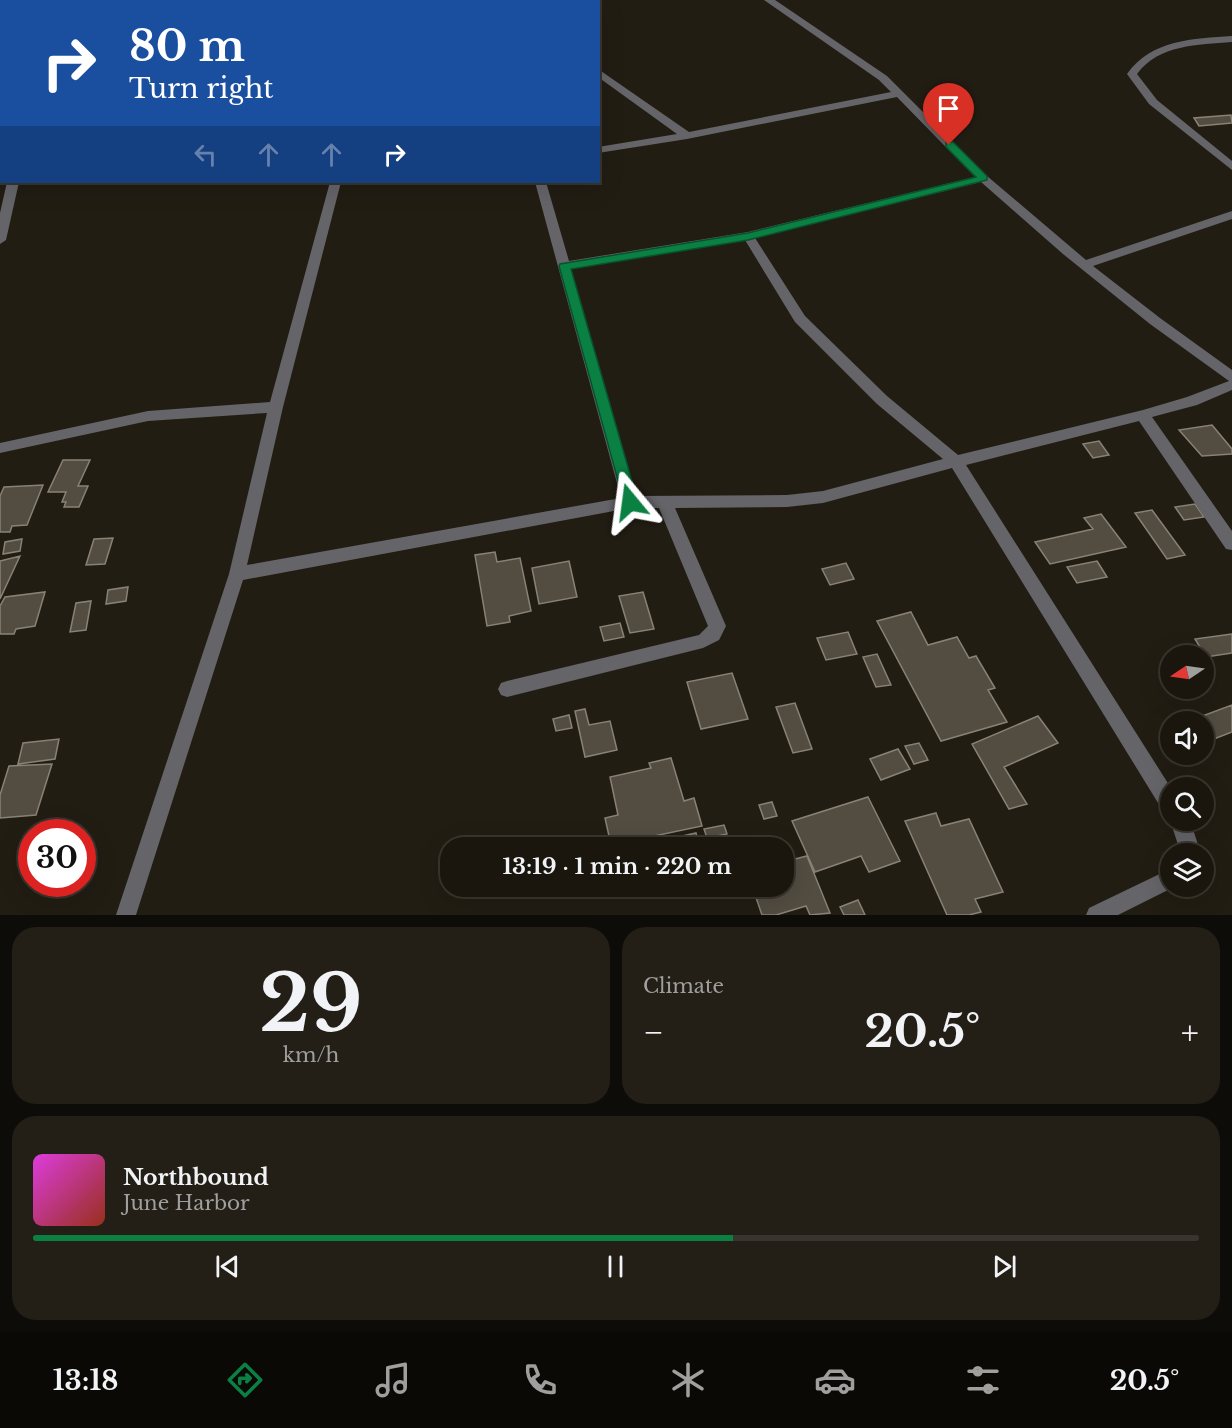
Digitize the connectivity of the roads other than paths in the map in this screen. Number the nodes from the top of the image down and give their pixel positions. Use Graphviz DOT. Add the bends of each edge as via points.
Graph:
graph roads {
  1 [pos="769,0"];
  2 [pos="1232,39"];
  3 [pos="600,73"];
  4 [pos="898,94"];
  5 [pos="687,136"];
  6 [pos="600,150"];
  7 [pos="1232,167"];
  8 [pos="983,178"];
  9 [pos="13,183"];
  10 [pos="336,183"];
  11 [pos="540,183"];
  12 [pos="1232,215"];
  13 [pos="748,236"];
  14 [pos="0,240"];
  15 [pos="1085,264"];
  16 [pos="564,266"];
  17 [pos="1232,377"];
  18 [pos="1232,385"];
  19 [pos="276,407"];
  20 [pos="1143,415"];
  21 [pos="0,448"];
  22 [pos="956,462"];
  23 [pos="664,501"];
  24 [pos="630,502"];
  25 [pos="1232,544"];
  26 [pos="237,574"];
  27 [pos="507,689"];
  28 [pos="1160,788"];
  29 [pos="1160,884"];
  30 [pos="126,915"];
  31 [pos="1096,915"];
  1 -- 4 [label="street" via="883,78"];
  2 -- 7 [label="street" via="1171,46 1138,63 1132,74 1153,102"];
  3 -- 5 [label="street"];
  4 -- 5 [label="street"];
  4 -- 8 [label="street"];
  5 -- 6 [label="street"];
  8 -- 13 [label="street"];
  8 -- 15 [label="street"];
  9 -- 14 [label="street"];
  10 -- 19 [label="street"];
  11 -- 16 [label="street"];
  12 -- 15 [label="street"];
  13 -- 16 [label="street"];
  13 -- 22 [label="street" via="783,294 814,334 882,400"];
  15 -- 17 [label="street"];
  16 -- 24 [label="street"];
  18 -- 20 [label="street"];
  19 -- 21 [label="street" via="148,416"];
  19 -- 26 [label="street"];
  20 -- 22 [label="street"];
  20 -- 25 [label="street"];
  22 -- 23 [label="street" via="823,497 787,501"];
  22 -- 28 [label="street"];
  23 -- 24 [label="street"];
  23 -- 27 [label="street" via="717,626 713,635 703,641"];
  24 -- 26 [label="street"];
  26 -- 30 [label="street"];
  29 -- 31 [label="street"];
}
